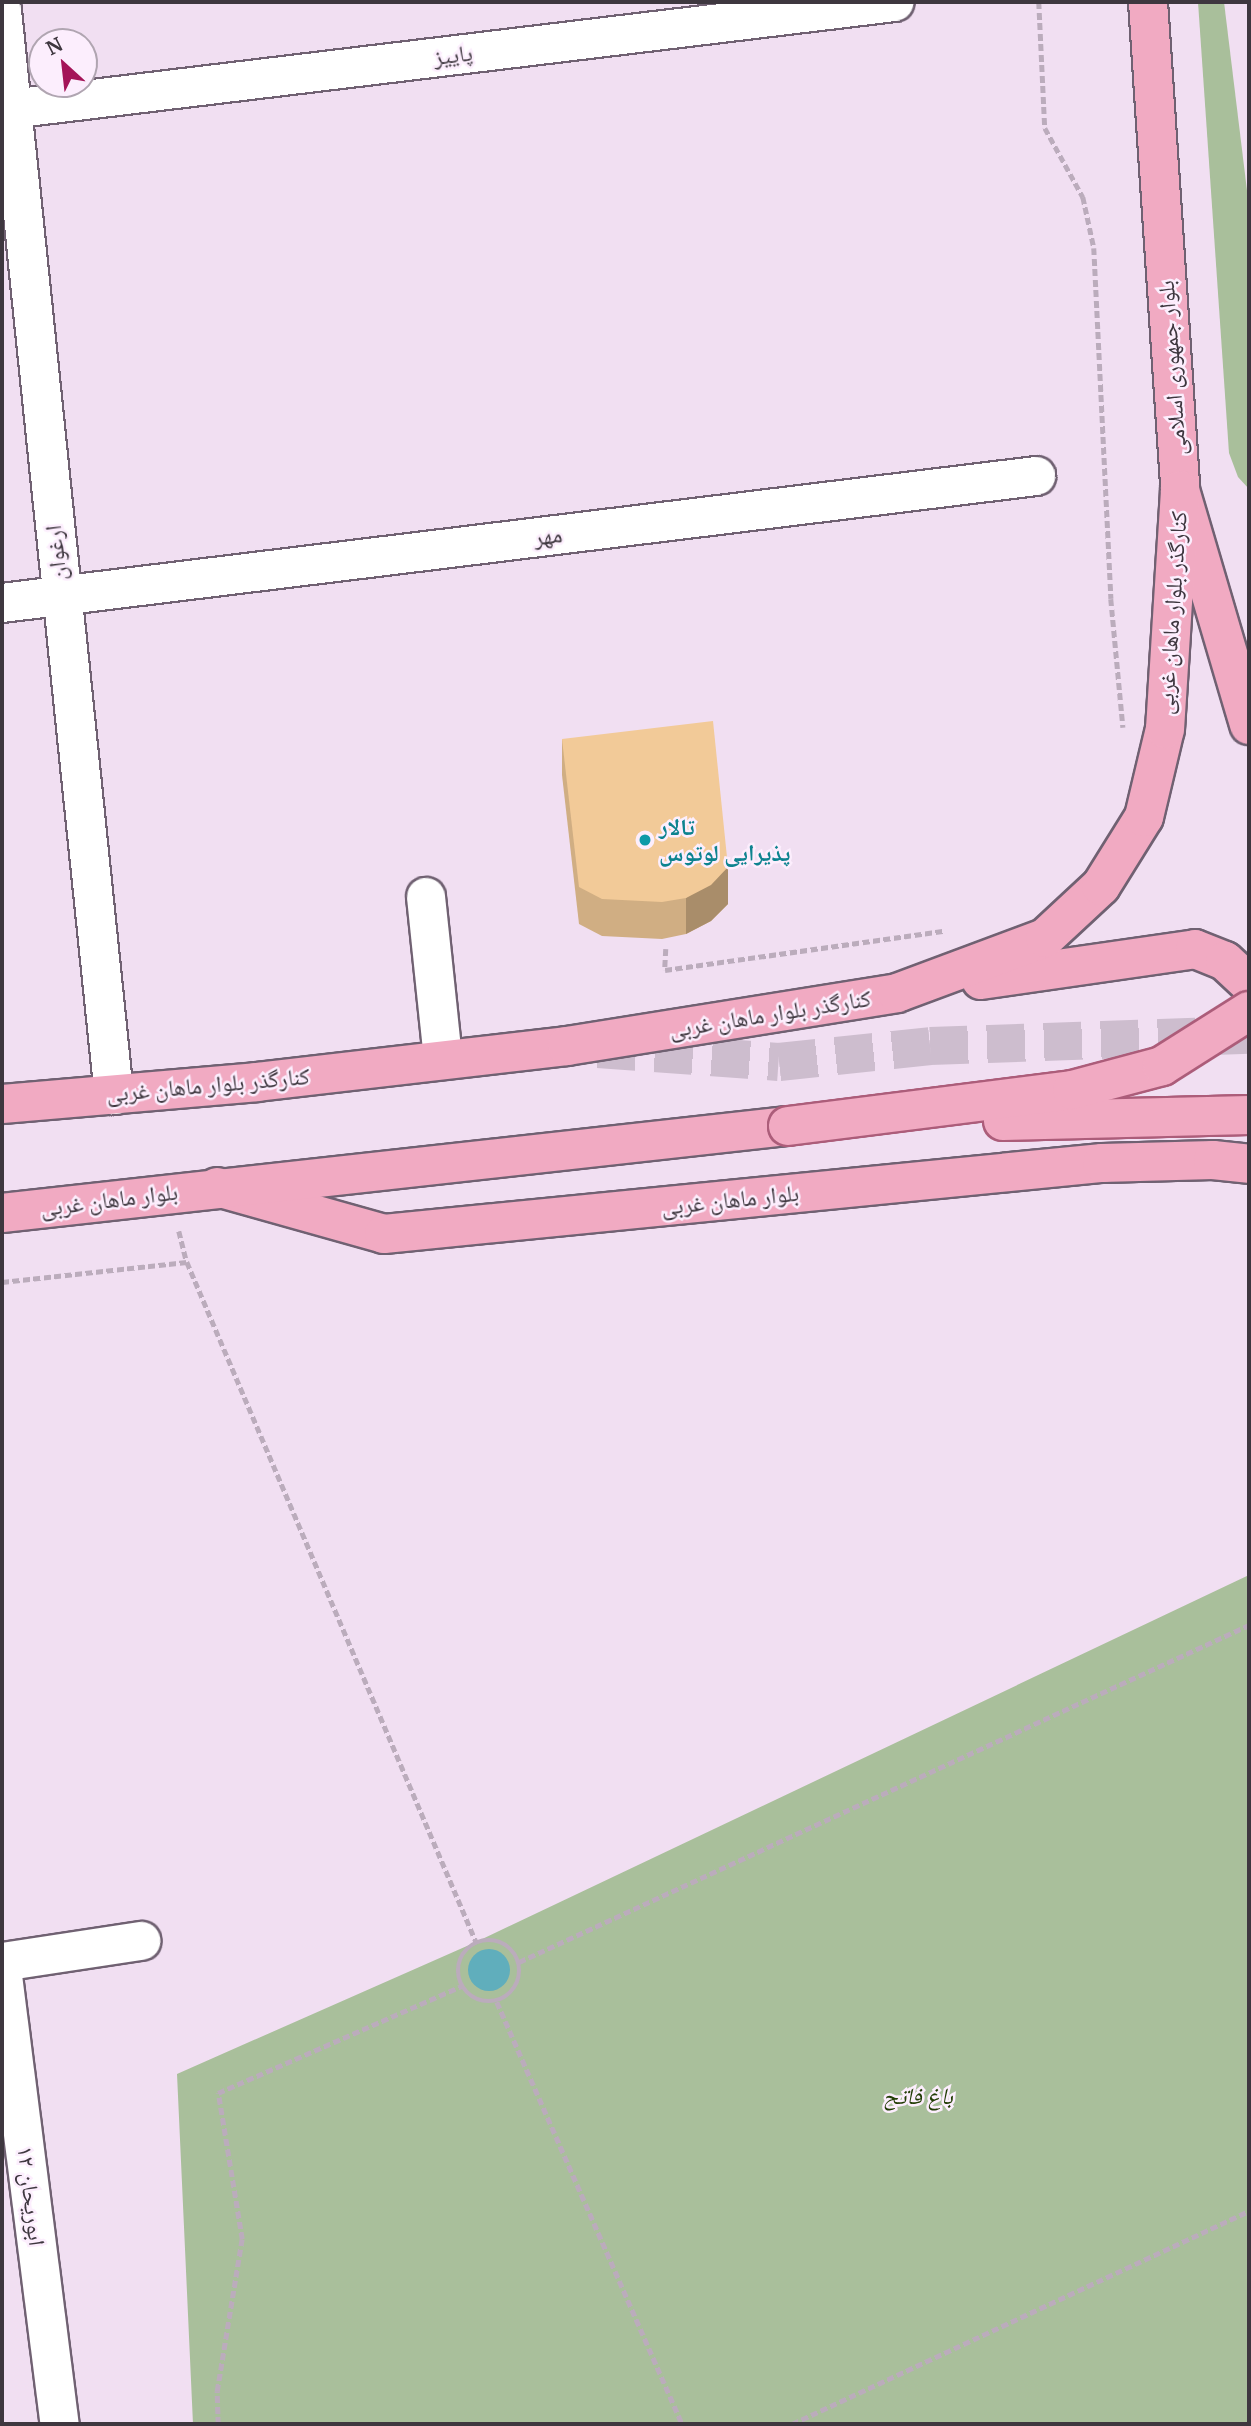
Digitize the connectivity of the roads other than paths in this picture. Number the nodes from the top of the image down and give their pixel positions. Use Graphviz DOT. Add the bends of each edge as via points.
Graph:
graph roads {
  1 [pos="894,2"];
  2 [pos="1148,2"];
  3 [pos="2,11"];
  4 [pos="7,110"];
  5 [pos="1036,476"];
  6 [pos="1180,490"];
  7 [pos="61,596"];
  8 [pos="2,603"];
  9 [pos="1249,725"];
  10 [pos="426,897"];
  11 [pos="1249,983"];
  12 [pos="897,993"];
  13 [pos="1249,1012"];
  14 [pos="443,1059"];
  15 [pos="114,1095"];
  16 [pos="2,1104"];
  17 [pos="1249,1113"];
  18 [pos="788,1126"];
  19 [pos="1102,1163"];
  20 [pos="1249,1164"];
  21 [pos="217,1187"];
  22 [pos="2,1213"];
  23 [pos="141,1941"];
  24 [pos="2,1962"];
  25 [pos="2,1968"];
  26 [pos="60,2424"];
  1 -- 4 [label="street, پاییز"];
  2 -- 6 [label="main road, بلوار جمهوری اسلامی"];
  3 -- 4 [label="street, ارغوان"];
  4 -- 7 [label="street, ارغوان"];
  5 -- 7 [label="street, مهر"];
  6 -- 9 [label="main road, بلوار جمهوری اسلامی"];
  6 -- 12 [label="main road, کنارگذر بلوار ماهان غربی" via="1165,729 1144,817 1101,886 1045,938"];
  7 -- 8 [label="street, مهر"];
  7 -- 15 [label="street, ارغوان"];
  10 -- 14 [label="street"];
  11 -- 12 [label="main road" via="1225,961 1195,949"];
  12 -- 14 [label="main road, کنارگذر بلوار ماهان غربی" via="568,1046"];
  13 -- 18 [label="main road, bridge" via="1162,1066 1072,1090"];
  14 -- 15 [label="main road, کنارگذر بلوار ماهان غربی"];
  15 -- 16 [label="main road, کنارگذر بلوار ماهان غربی"];
  17 -- 18 [label="main road, bridge"];
  17 -- 19 [label="main road" via="1200,1135"];
  18 -- 21 [label="main road, بلوار ماهان غربی"];
  19 -- 20 [label="main road, بلوار ماهان غربی" via="1213,1160"];
  19 -- 21 [label="main road, بلوار ماهان غربی" via="384,1234"];
  21 -- 22 [label="main road, بلوار ماهان غربی"];
  23 -- 24 [label="street"];
  25 -- 26 [label="street, ابوریحان ۱۲"];
}
